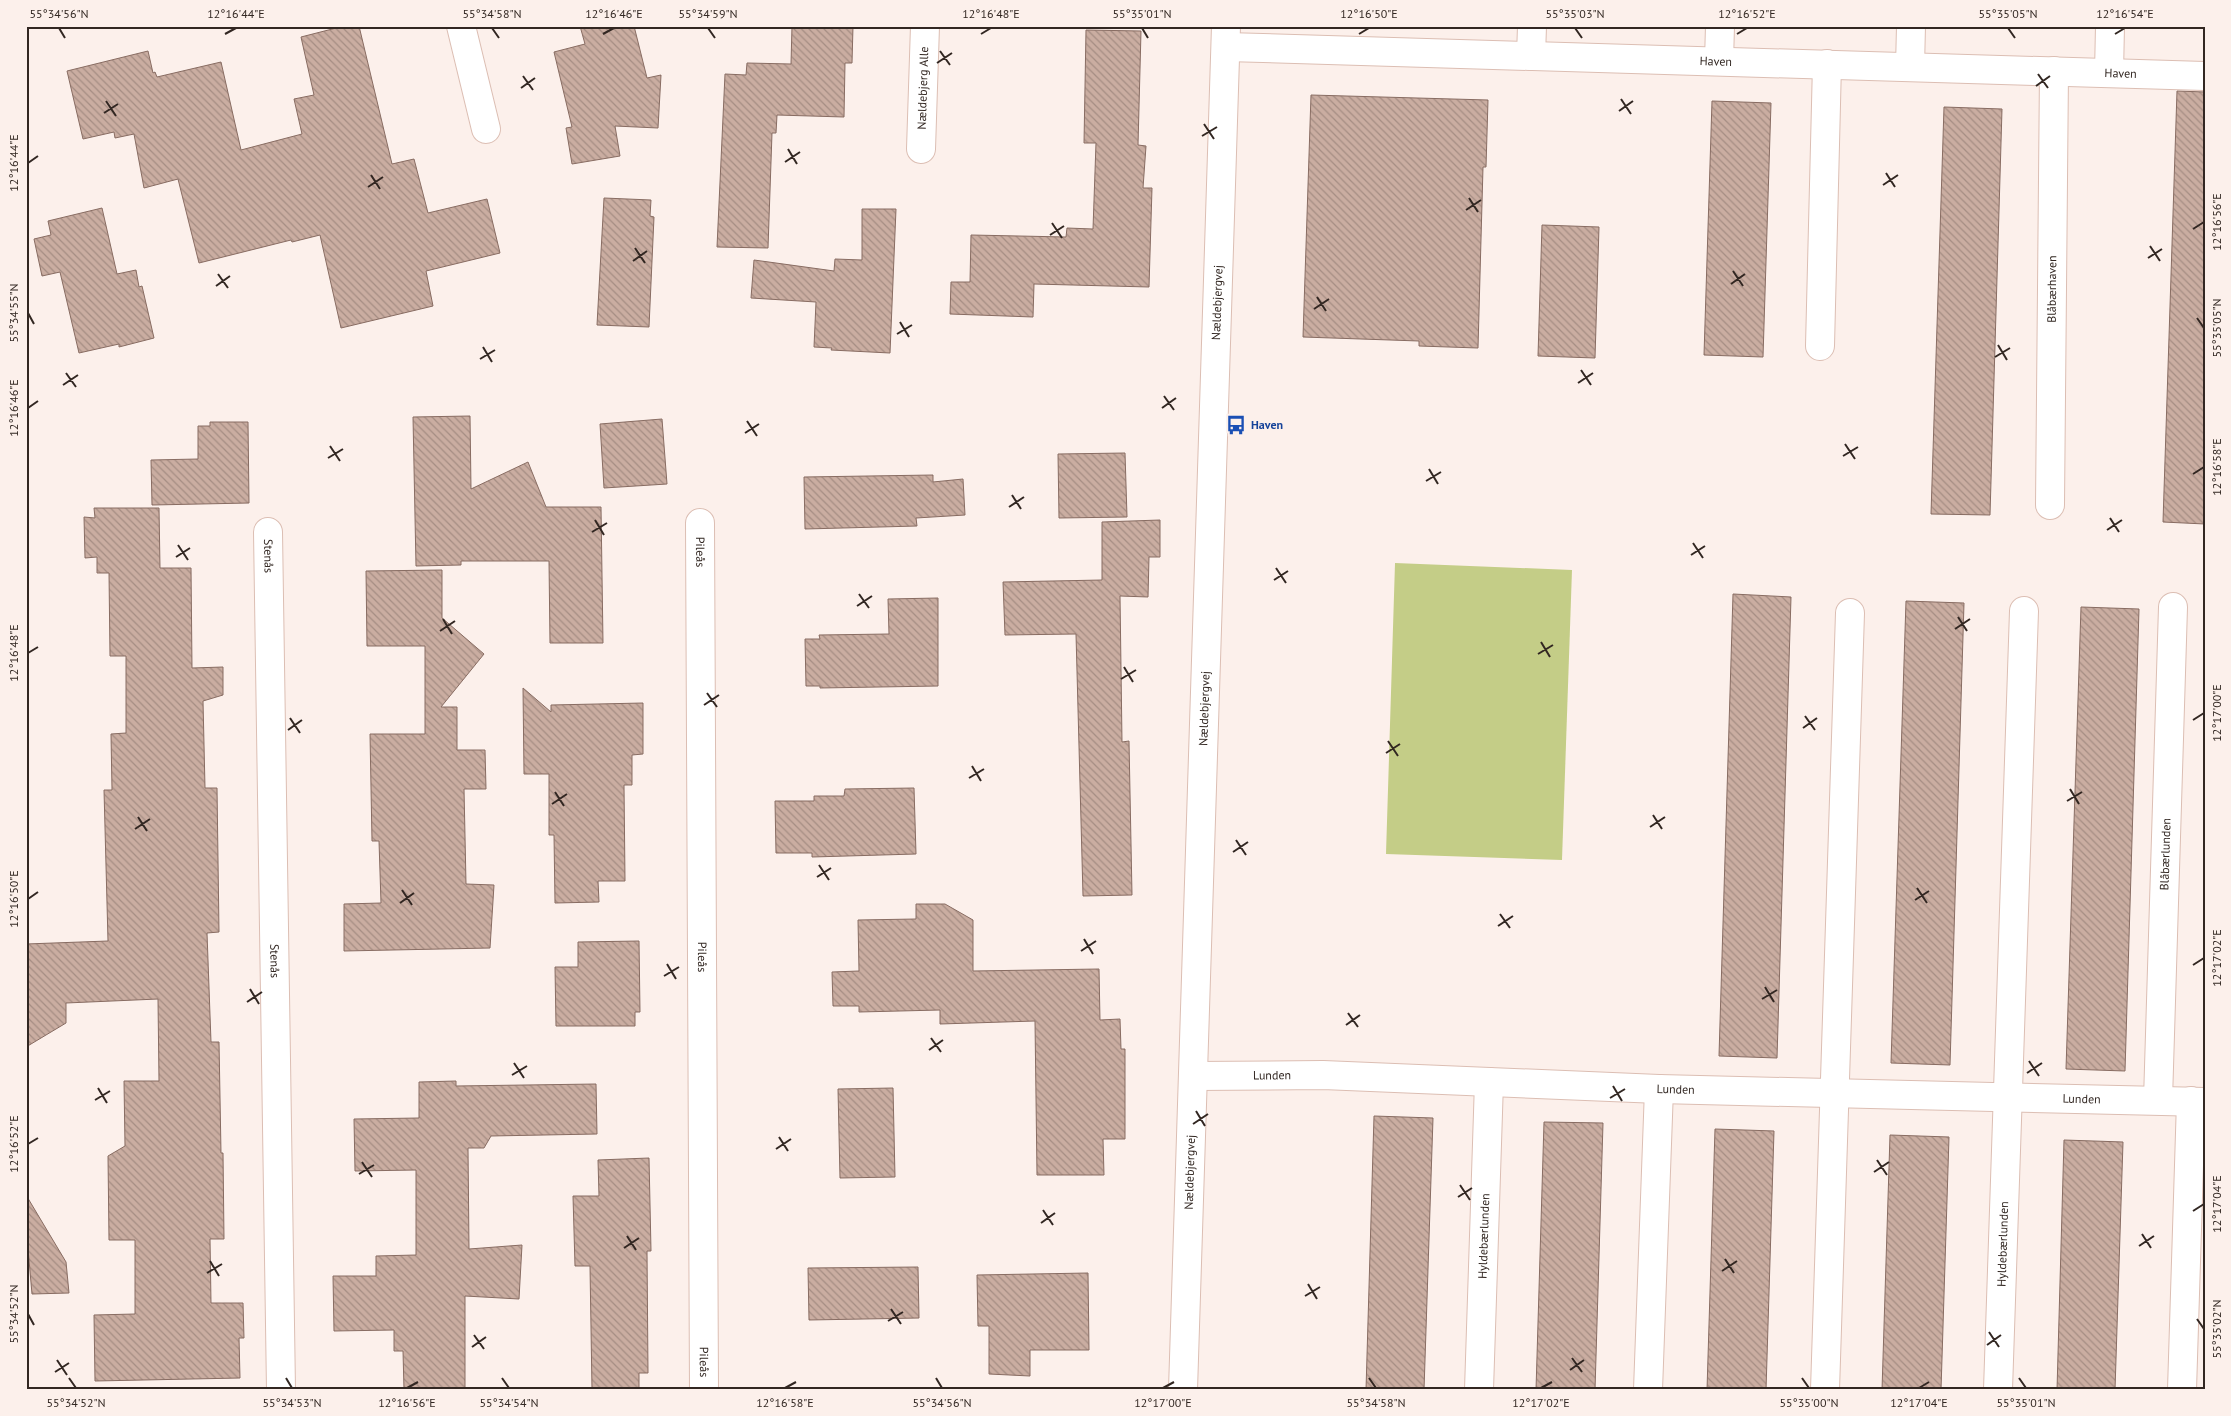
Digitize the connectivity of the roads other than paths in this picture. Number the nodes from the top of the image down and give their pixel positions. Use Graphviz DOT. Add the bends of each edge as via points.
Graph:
graph roads {
  1 [pos="461,26"];
  2 [pos="925,26"];
  3 [pos="1532,26"];
  4 [pos="1720,26"];
  5 [pos="1911,26"];
  6 [pos="2110,26"];
  7 [pos="1226,36"];
  8 [pos="1531,56"];
  9 [pos="1719,61"];
  10 [pos="1827,64"];
  11 [pos="1910,67"];
  12 [pos="2054,71"];
  13 [pos="2109,73"];
  14 [pos="2205,76"];
  15 [pos="486,129"];
  16 [pos="921,148"];
  17 [pos="1820,346"];
  18 [pos="2050,505"];
  19 [pos="700,523"];
  20 [pos="268,532"];
  21 [pos="2173,607"];
  22 [pos="2024,611"];
  23 [pos="1850,613"];
  24 [pos="1194,1076"];
  25 [pos="1489,1082"];
  26 [pos="1659,1089"];
  27 [pos="1834,1092"];
  28 [pos="2009,1098"];
  29 [pos="2158,1100"];
  30 [pos="2198,1102"];
  31 [pos="281,1390"];
  32 [pos="704,1390"];
  33 [pos="1183,1390"];
  34 [pos="1479,1390"];
  35 [pos="1648,1390"];
  36 [pos="1825,1390"];
  37 [pos="1998,1390"];
  38 [pos="2182,1390"];
  1 -- 15 [label="street"];
  2 -- 16 [label="street, Nældebjerg Alle"];
  3 -- 8 [label="street"];
  4 -- 9 [label="street"];
  5 -- 11 [label="street"];
  6 -- 13 [label="street"];
  7 -- 8 [label="street, Haven"];
  7 -- 24 [label="street, Nældebjergvej"];
  8 -- 9 [label="street, Haven"];
  9 -- 10 [label="street, Haven"];
  10 -- 11 [label="street, Haven"];
  10 -- 17 [label="street"];
  11 -- 12 [label="street, Haven"];
  12 -- 13 [label="street, Haven"];
  12 -- 18 [label="street, Blåbærhaven"];
  13 -- 14 [label="street, Haven"];
  19 -- 32 [label="street, Pileås"];
  20 -- 31 [label="street, Stenås"];
  21 -- 29 [label="street, Blåbærlunden"];
  22 -- 28 [label="street"];
  23 -- 27 [label="street"];
  24 -- 25 [label="street, Lunden" via="1323,1075"];
  24 -- 33 [label="street, Nældebjergvej"];
  25 -- 26 [label="street, Lunden"];
  25 -- 34 [label="street, Hyldebærlunden"];
  26 -- 27 [label="street, Lunden"];
  26 -- 35 [label="street"];
  27 -- 28 [label="street, Lunden"];
  27 -- 36 [label="street"];
  28 -- 29 [label="street, Lunden"];
  28 -- 37 [label="street, Hyldebærlunden"];
  29 -- 30 [label="street, Lunden"];
  30 -- 38 [label="street"];
}
